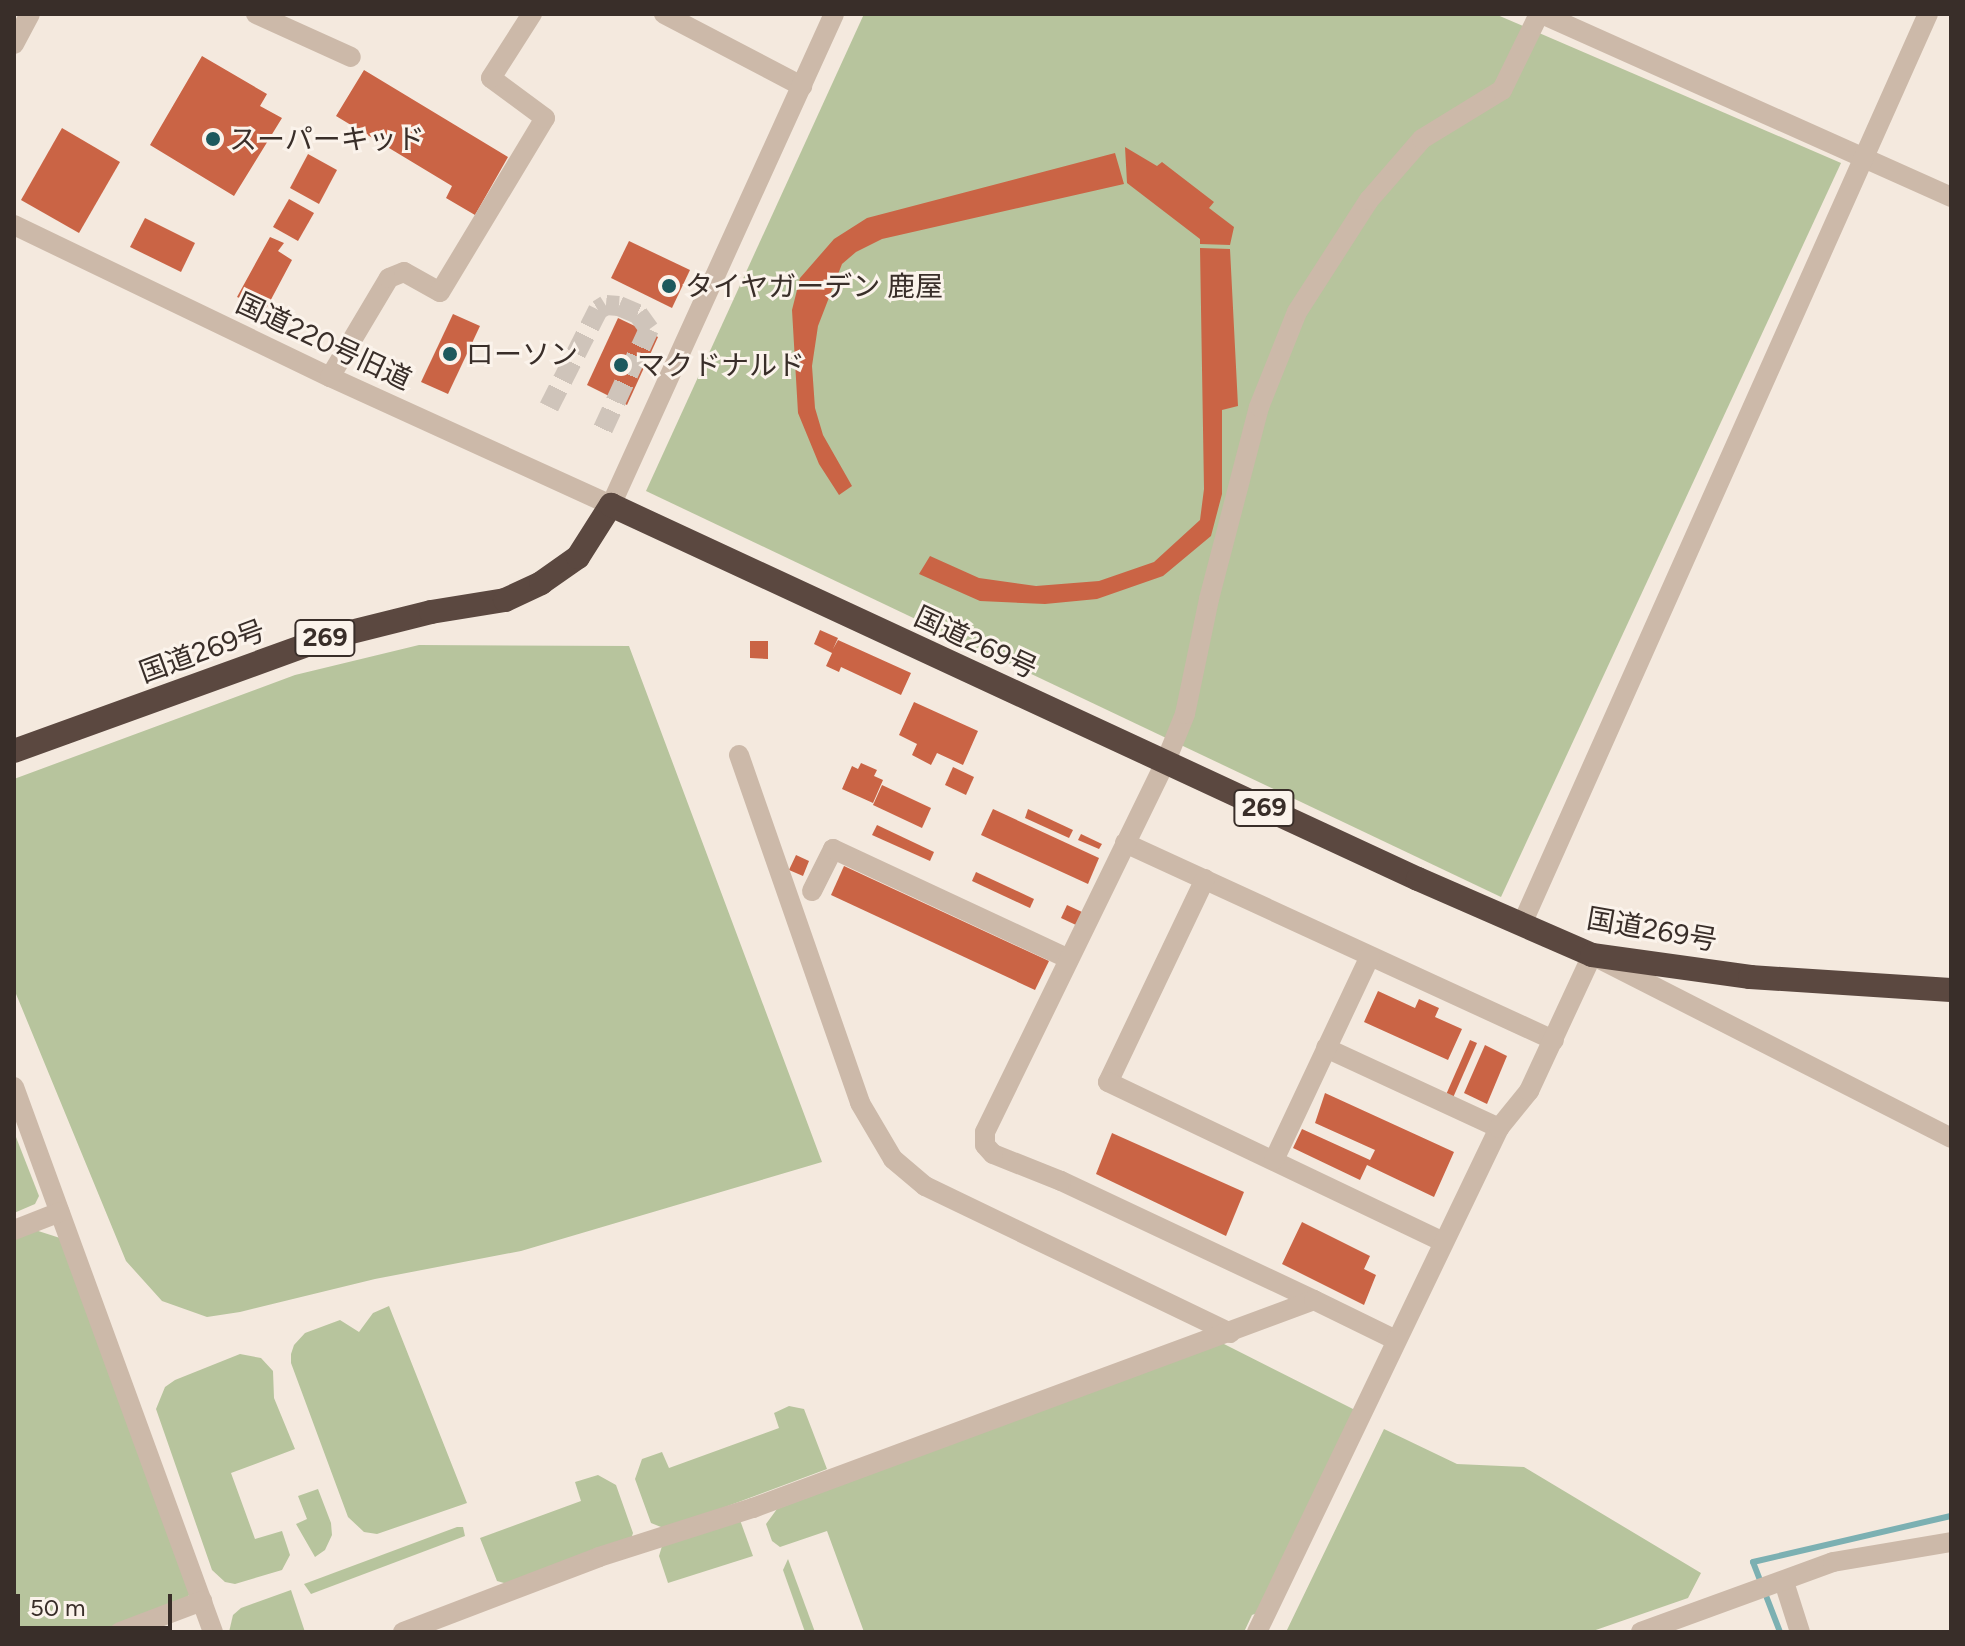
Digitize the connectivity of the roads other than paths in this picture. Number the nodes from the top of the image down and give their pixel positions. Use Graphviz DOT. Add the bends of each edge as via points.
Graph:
graph roads {
  1 [pos="30,14"];
  2 [pos="256,14"];
  3 [pos="532,14"];
  4 [pos="664,14"];
  5 [pos="834,14"];
  6 [pos="1540,14"];
  7 [pos="1928,14"];
  8 [pos="14,44"];
  9 [pos="351,57"];
  10 [pos="802,86"];
  11 [pos="1863,157"];
  12 [pos="1951,197"];
  13 [pos="14,225"];
  14 [pos="330,377"];
  15 [pos="611,505"];
  16 [pos="14,751"];
  17 [pos="739,755"];
  18 [pos="1165,763"];
  19 [pos="1125,843"];
  20 [pos="1205,879"];
  21 [pos="812,891"];
  22 [pos="1522,924"];
  23 [pos="1592,955"];
  24 [pos="1370,956"];
  25 [pos="1067,958"];
  26 [pos="1951,990"];
  27 [pos="1554,1040"];
  28 [pos="1326,1048"];
  29 [pos="14,1087"];
  30 [pos="1499,1128"];
  31 [pos="1951,1138"];
  32 [pos="1274,1160"];
  33 [pos="60,1212"];
  34 [pos="14,1230"];
  35 [pos="1443,1242"];
  36 [pos="1314,1300"];
  37 [pos="1231,1333"];
  38 [pos="1396,1340"];
  39 [pos="1951,1542"];
  40 [pos="1770,1587"];
  41 [pos="202,1601"];
  42 [pos="120,1632"];
  43 [pos="213,1632"];
  44 [pos="403,1632"];
  45 [pos="1257,1632"];
  46 [pos="1641,1632"];
  47 [pos="1800,1632"];
  1 -- 8 [label="street"];
  2 -- 9 [label="street"];
  3 -- 14 [label="street" via="491,78 545,118 440,292 404,272 389,278"];
  4 -- 10 [label="street"];
  5 -- 10 [label="street"];
  6 -- 11 [label="street"];
  6 -- 18 [label="street" via="1502,90 1422,139 1369,200 1297,312 1259,407 1185,714"];
  7 -- 11 [label="street"];
  10 -- 15 [label="street"];
  11 -- 12 [label="street"];
  11 -- 22 [label="street"];
  13 -- 14 [label="street, 国道220号旧道"];
  14 -- 15 [label="street, 国道220号旧道"];
  15 -- 16 [label="highway, 国道269号 / 269" via="578,557 505,600 323,639"];
  15 -- 18 [label="highway, 国道269号 / 269"];
  17 -- 37 [label="street" via="860,1103 893,1159 925,1186"];
  18 -- 19 [label="street"];
  18 -- 22 [label="highway, 国道269号 / 269"];
  19 -- 20 [label="street"];
  19 -- 25 [label="street"];
  20 -- 24 [label="street"];
  20 -- 32 [label="street" via="1108,1082"];
  21 -- 25 [label="street" via="833,849"];
  22 -- 23 [label="highway, 国道269号 / 269"];
  23 -- 26 [label="highway, 国道269号 / 269" via="1750,977"];
  23 -- 27 [label="street"];
  23 -- 31 [label="street"];
  24 -- 27 [label="street"];
  24 -- 28 [label="street"];
  25 -- 36 [label="street" via="985,1132 985,1145 993,1154"];
  27 -- 30 [label="street" via="1529,1091"];
  28 -- 30 [label="street"];
  28 -- 32 [label="street"];
  29 -- 33 [label="street"];
  30 -- 35 [label="street"];
  32 -- 35 [label="street"];
  33 -- 34 [label="street"];
  33 -- 41 [label="street"];
  35 -- 38 [label="street"];
  36 -- 37 [label="street"];
  36 -- 38 [label="street"];
  37 -- 44 [label="street"];
  38 -- 45 [label="street"];
  39 -- 40 [label="street" via="1833,1562"];
  40 -- 46 [label="street"];
  40 -- 47 [label="street"];
  41 -- 42 [label="street"];
  41 -- 43 [label="street"];
}
